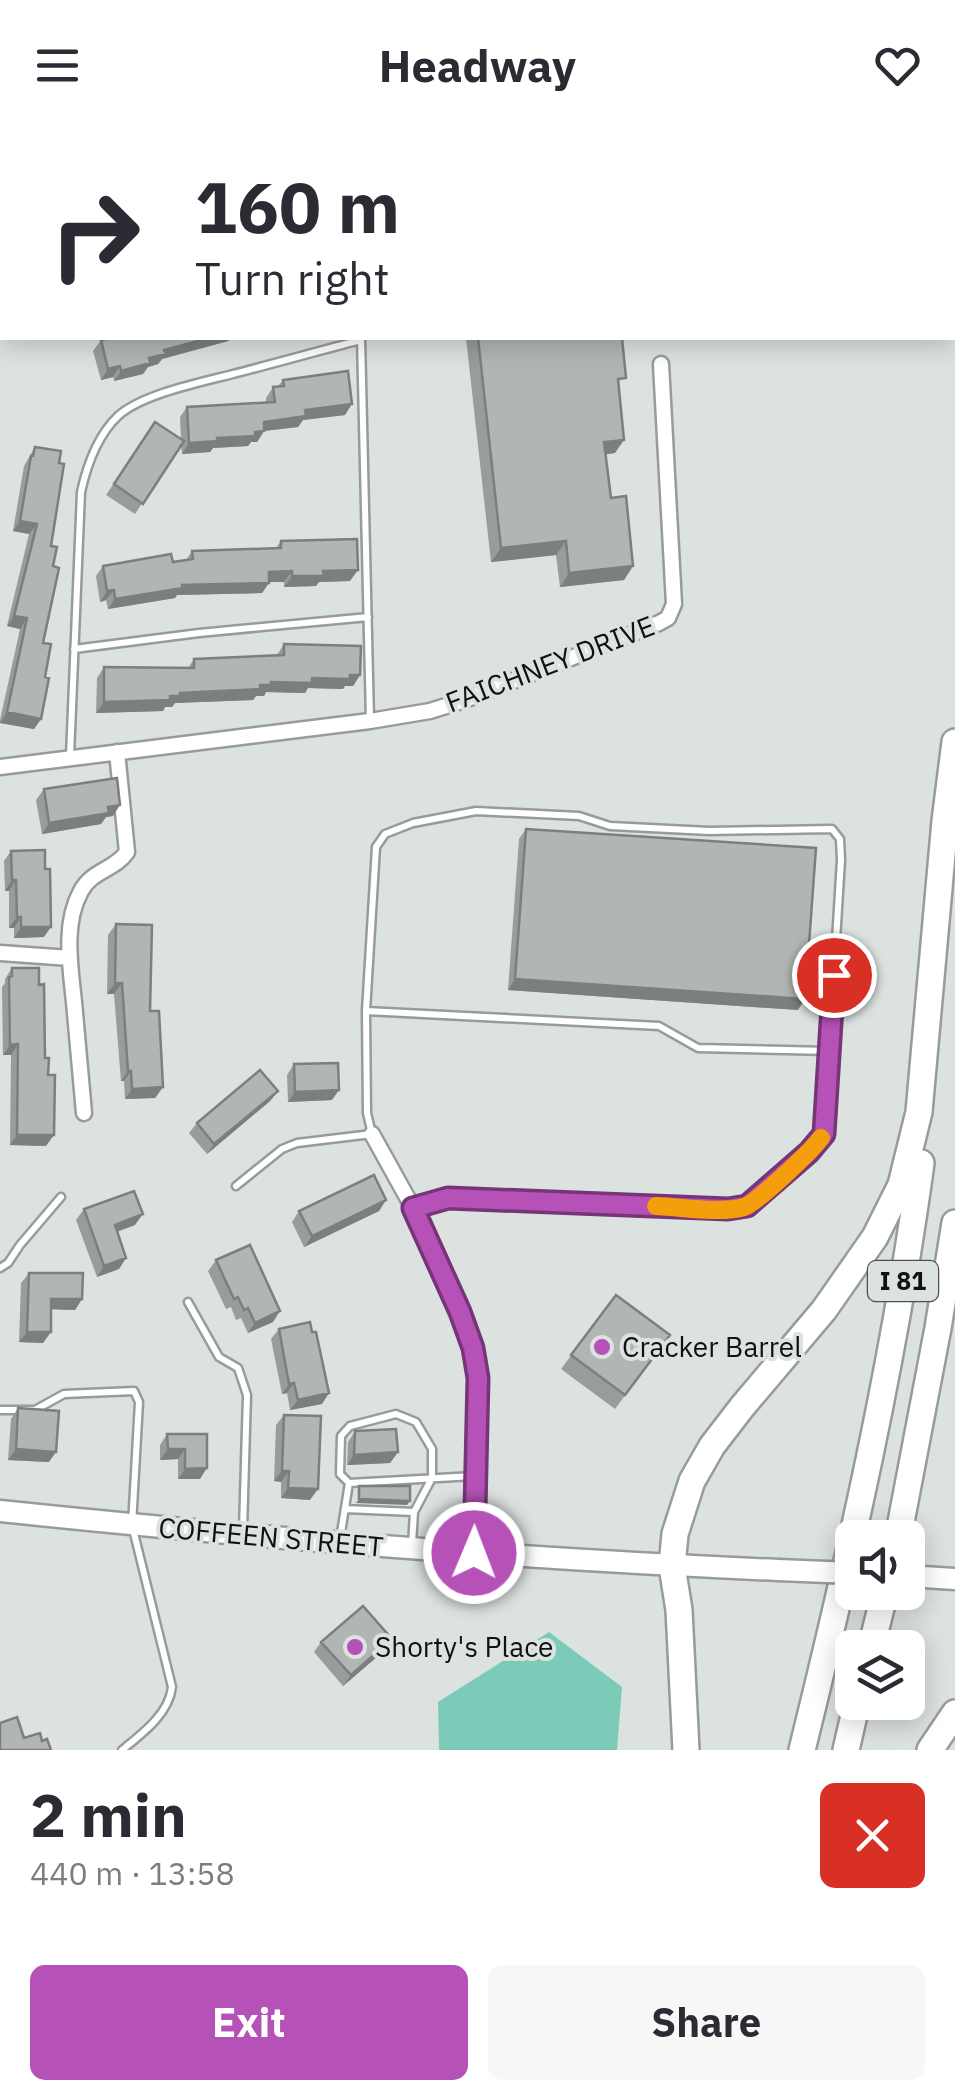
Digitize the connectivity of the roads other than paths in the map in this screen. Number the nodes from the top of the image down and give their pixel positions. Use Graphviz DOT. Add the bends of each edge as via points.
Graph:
graph roads {
  1 [pos="357,340"];
  2 [pos="361,340"];
  3 [pos="661,364"];
  4 [pos="368,617"];
  5 [pos="74,649"];
  6 [pos="370,721"];
  7 [pos="955,742"];
  8 [pos="117,752"];
  9 [pos="70,758"];
  10 [pos="0,766"];
  11 [pos="955,804"];
  12 [pos="0,953"];
  13 [pos="70,958"];
  14 [pos="366,1011"];
  15 [pos="830,1052"];
  16 [pos="84,1113"];
  17 [pos="372,1134"];
  18 [pos="236,1186"];
  19 [pos="62,1197"];
  20 [pos="413,1208"];
  21 [pos="955,1223"];
  22 [pos="0,1268"];
  23 [pos="188,1302"];
  24 [pos="0,1410"];
  25 [pos="476,1476"];
  26 [pos="432,1478"];
  27 [pos="404,1480"];
  28 [pos="349,1483"];
  29 [pos="397,1489"];
  30 [pos="345,1508"];
  31 [pos="0,1511"];
  32 [pos="414,1512"];
  33 [pos="901,1520"];
  34 [pos="132,1525"];
  35 [pos="242,1536"];
  36 [pos="340,1543"];
  37 [pos="412,1548"];
  38 [pos="474,1553"];
  39 [pos="672,1566"];
  40 [pos="835,1573"];
  41 [pos="925,1577"];
  42 [pos="950,1579"];
  43 [pos="955,1713"];
  44 [pos="854,1720"];
  45 [pos="122,1750"];
  46 [pos="686,1750"];
  47 [pos="802,1750"];
  48 [pos="846,1750"];
  49 [pos="930,1750"];
  1 -- 5 [label="lane" via="192,385 119,416 86,467 81,492"];
  2 -- 4 [label="lane"];
  3 -- 6 [label="street, FAICHNEY DRIVE" via="674,604 668,618 465,700"];
  4 -- 5 [label="lane"];
  4 -- 6 [label="lane"];
  5 -- 9 [label="lane"];
  6 -- 8 [label="street, FAICHNEY DRIVE"];
  7 -- 39 [label="highway" via="919,1112 901,1185 875,1237 824,1310 712,1446 692,1481"];
  8 -- 9 [label="street, FAICHNEY DRIVE"];
  8 -- 13 [label="street" via="127,852 82,889 73,910"];
  9 -- 10 [label="street, FAICHNEY DRIVE"];
  11 -- 47 [label="highway, I 81" via="928,1105 898,1318"];
  12 -- 13 [label="street"];
  13 -- 16 [label="street"];
  14 -- 15 [label="lane" via="659,1026 698,1048"];
  14 -- 15 [label="lane" via="376,847 385,834 413,822 476,811 689,830 832,829 841,860"];
  14 -- 17 [label="lane"];
  15 -- 20 [label="lane" via="824,1134 747,1206 448,1198"];
  17 -- 18 [label="lane" via="282,1148"];
  17 -- 20 [label="street"];
  19 -- 22 [label="lane"];
  20 -- 25 [label="street" via="473,1348"];
  21 -- 33 [label="highway, I 81"];
  23 -- 35 [label="lane" via="219,1357 238,1368 248,1394"];
  24 -- 34 [label="lane" via="35,1410 64,1394 134,1391 139,1402"];
  25 -- 26 [label="lane"];
  25 -- 38 [label="street"];
  26 -- 27 [label="lane"];
  26 -- 28 [label="lane" via="432,1449 416,1422 396,1414 350,1426 341,1436 340,1474"];
  26 -- 32 [label="lane"];
  27 -- 28 [label="lane"];
  27 -- 29 [label="lane"];
  28 -- 30 [label="lane"];
  30 -- 32 [label="lane"];
  30 -- 36 [label="lane"];
  31 -- 34 [label="main road, COFFEEN STREET"];
  32 -- 37 [label="lane"];
  34 -- 35 [label="main road, COFFEEN STREET"];
  34 -- 45 [label="lane" via="172,1687 154,1722"];
  35 -- 36 [label="main road, COFFEEN STREET"];
  36 -- 37 [label="main road, COFFEEN STREET"];
  37 -- 38 [label="main road, COFFEEN STREET"];
  38 -- 39 [label="main road, COFFEEN STREET"];
  39 -- 40 [label="main road, COFFEEN STREET, bridge"];
  39 -- 46 [label="highway"];
  41 -- 42 [label="main road"];
  43 -- 49 [label="highway"];
  44 -- 48 [label="highway"];
}
